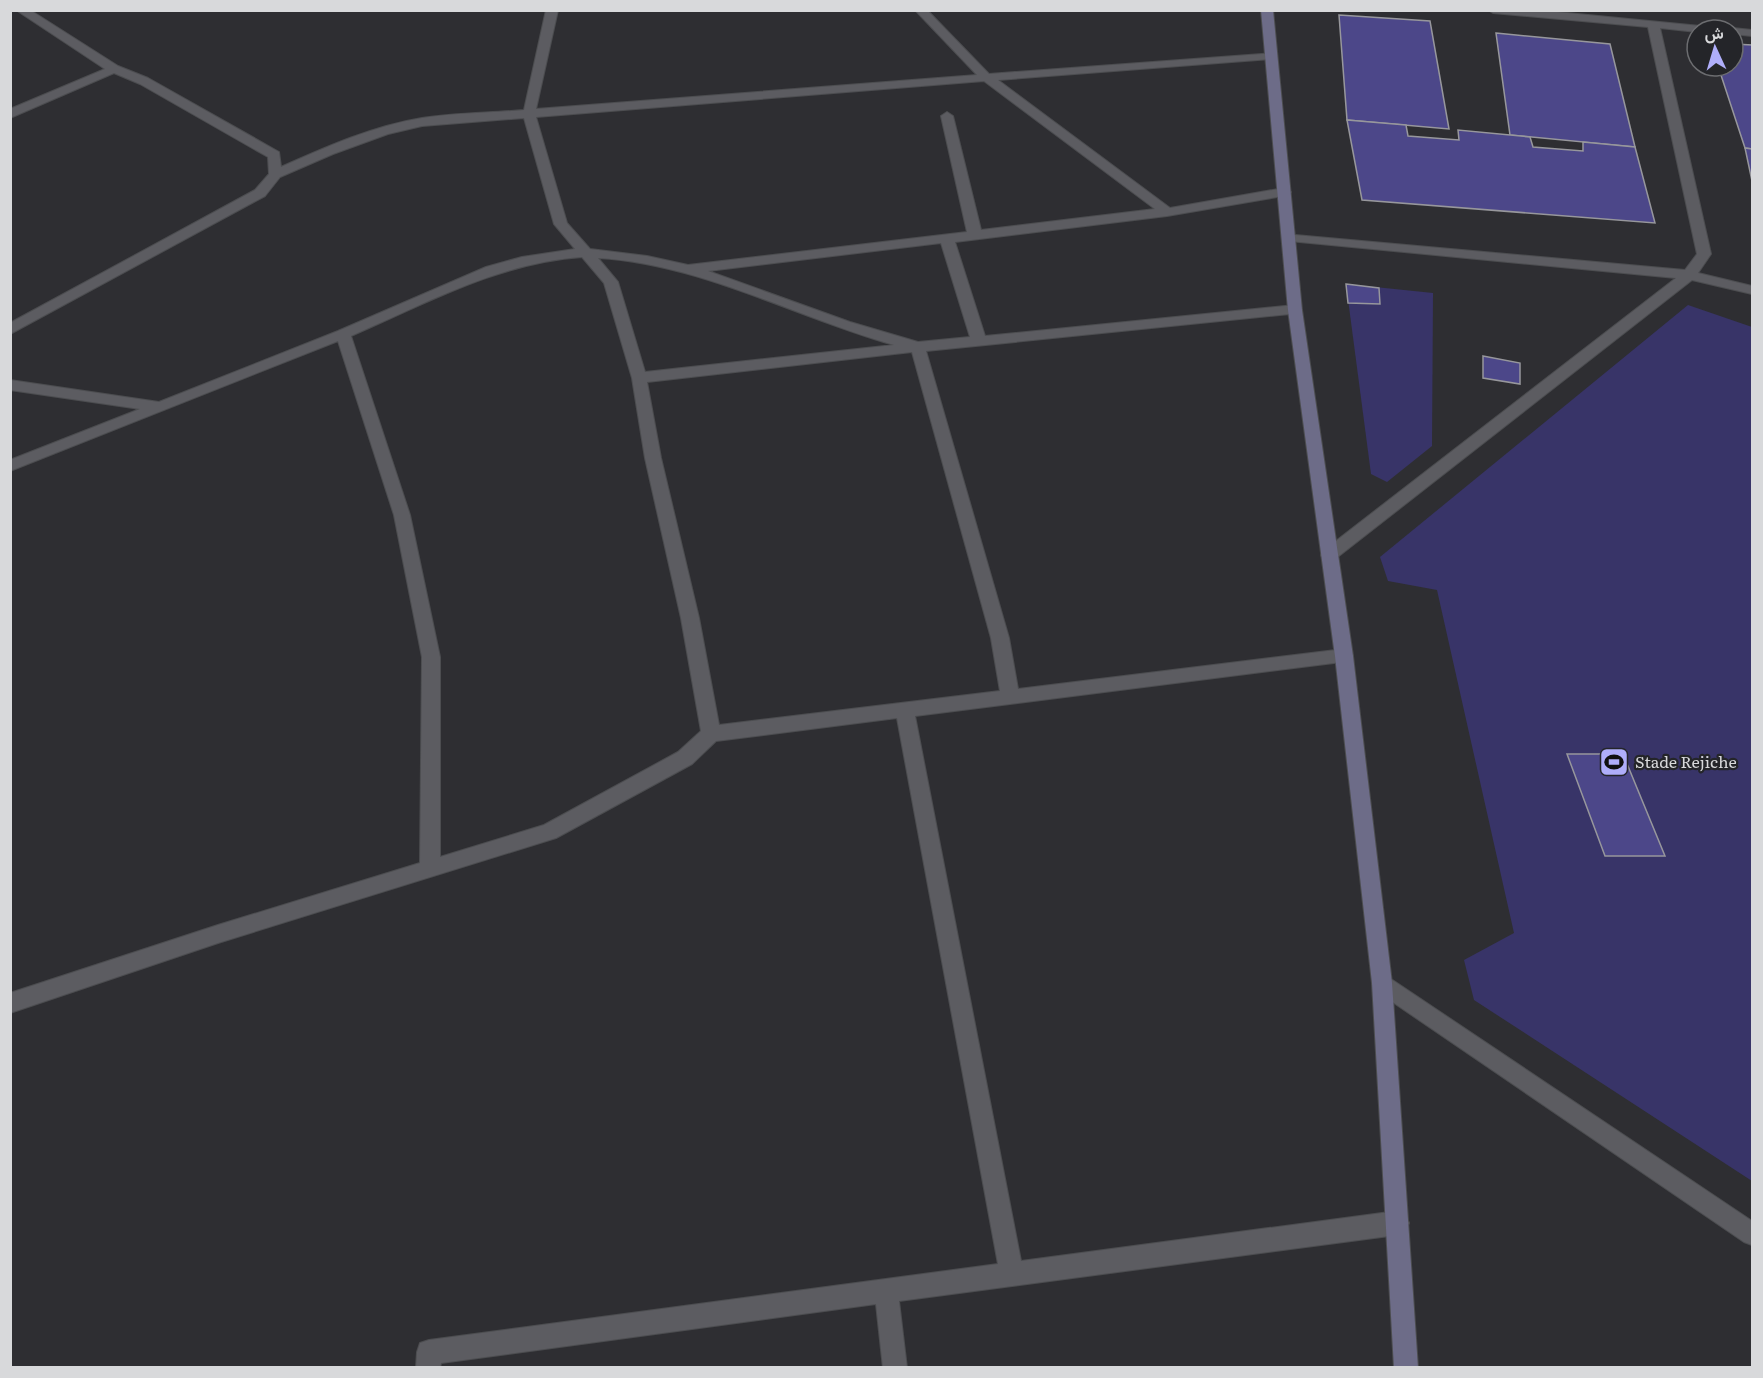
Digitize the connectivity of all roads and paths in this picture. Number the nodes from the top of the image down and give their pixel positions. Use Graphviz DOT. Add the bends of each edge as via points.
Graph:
graph roads {
  1 [pos="21,10"];
  2 [pos="552,10"];
  3 [pos="920,10"];
  4 [pos="1267,10"];
  5 [pos="1493,10"];
  6 [pos="1653,24"];
  7 [pos="1685,27"];
  8 [pos="1271,55"];
  9 [pos="114,69"];
  10 [pos="987,78"];
  11 [pos="10,114"];
  12 [pos="529,114"];
  13 [pos="947,116"];
  14 [pos="275,174"];
  15 [pos="1284,192"];
  16 [pos="1167,213"];
  17 [pos="975,235"];
  18 [pos="1288,237"];
  19 [pos="947,239"];
  20 [pos="584,253"];
  21 [pos="683,270"];
  22 [pos="1689,275"];
  23 [pos="1752,290"];
  24 [pos="1295,310"];
  25 [pos="10,328"];
  26 [pos="343,334"];
  27 [pos="979,341"];
  28 [pos="918,347"];
  29 [pos="639,378"];
  30 [pos="10,385"];
  31 [pos="159,407"];
  32 [pos="10,466"];
  33 [pos="1329,555"];
  34 [pos="1344,656"];
  35 [pos="1010,697"];
  36 [pos="904,710"];
  37 [pos="711,734"];
  38 [pos="430,869"];
  39 [pos="1382,983"];
  40 [pos="10,1003"];
  41 [pos="1397,1223"];
  42 [pos="1752,1234"];
  43 [pos="1012,1274"];
  44 [pos="886,1291"];
  45 [pos="428,1368"];
  46 [pos="895,1368"];
  47 [pos="1406,1368"];
  1 -- 9 [label="street"];
  2 -- 12 [label="street"];
  3 -- 10 [label="street"];
  4 -- 8 [label="street"];
  5 -- 6 [label="street"];
  6 -- 7 [label="street"];
  6 -- 22 [label="street" via="1704,254"];
  8 -- 10 [label="street"];
  8 -- 15 [label="street"];
  9 -- 11 [label="street"];
  9 -- 14 [label="street" via="144,81 274,155"];
  10 -- 12 [label="street"];
  10 -- 16 [label="street"];
  12 -- 14 [label="street" via="422,122 389,129"];
  12 -- 20 [label="street" via="561,224"];
  13 -- 17 [label="street"];
  14 -- 25 [label="street" via="261,193"];
  15 -- 16 [label="street"];
  15 -- 18 [label="street"];
  16 -- 17 [label="street"];
  17 -- 19 [label="street"];
  18 -- 22 [label="street"];
  18 -- 24 [label="street"];
  19 -- 21 [label="street"];
  19 -- 27 [label="street"];
  20 -- 21 [label="street" via="625,256"];
  20 -- 26 [label="street" via="553,255 484,272"];
  20 -- 29 [label="street" via="611,282"];
  21 -- 28 [label="street"];
  22 -- 23 [label="street"];
  22 -- 33 [label="street"];
  24 -- 27 [label="street"];
  24 -- 33 [label="street"];
  26 -- 31 [label="street"];
  26 -- 38 [label="street" via="402,515 431,657"];
  27 -- 28 [label="street"];
  28 -- 29 [label="street"];
  28 -- 35 [label="street" via="1000,638"];
  29 -- 37 [label="street"];
  30 -- 31 [label="street"];
  31 -- 32 [label="street"];
  33 -- 34 [label="street"];
  34 -- 35 [label="street"];
  34 -- 39 [label="street"];
  35 -- 36 [label="street"];
  36 -- 37 [label="street"];
  36 -- 43 [label="street"];
  37 -- 38 [label="street" via="685,758 549,832"];
  38 -- 40 [label="street"];
  39 -- 41 [label="street"];
  39 -- 42 [label="street"];
  41 -- 43 [label="street"];
  41 -- 47 [label="street"];
  43 -- 44 [label="street"];
  44 -- 45 [label="street" via="429,1352"];
  44 -- 46 [label="street"];
}
